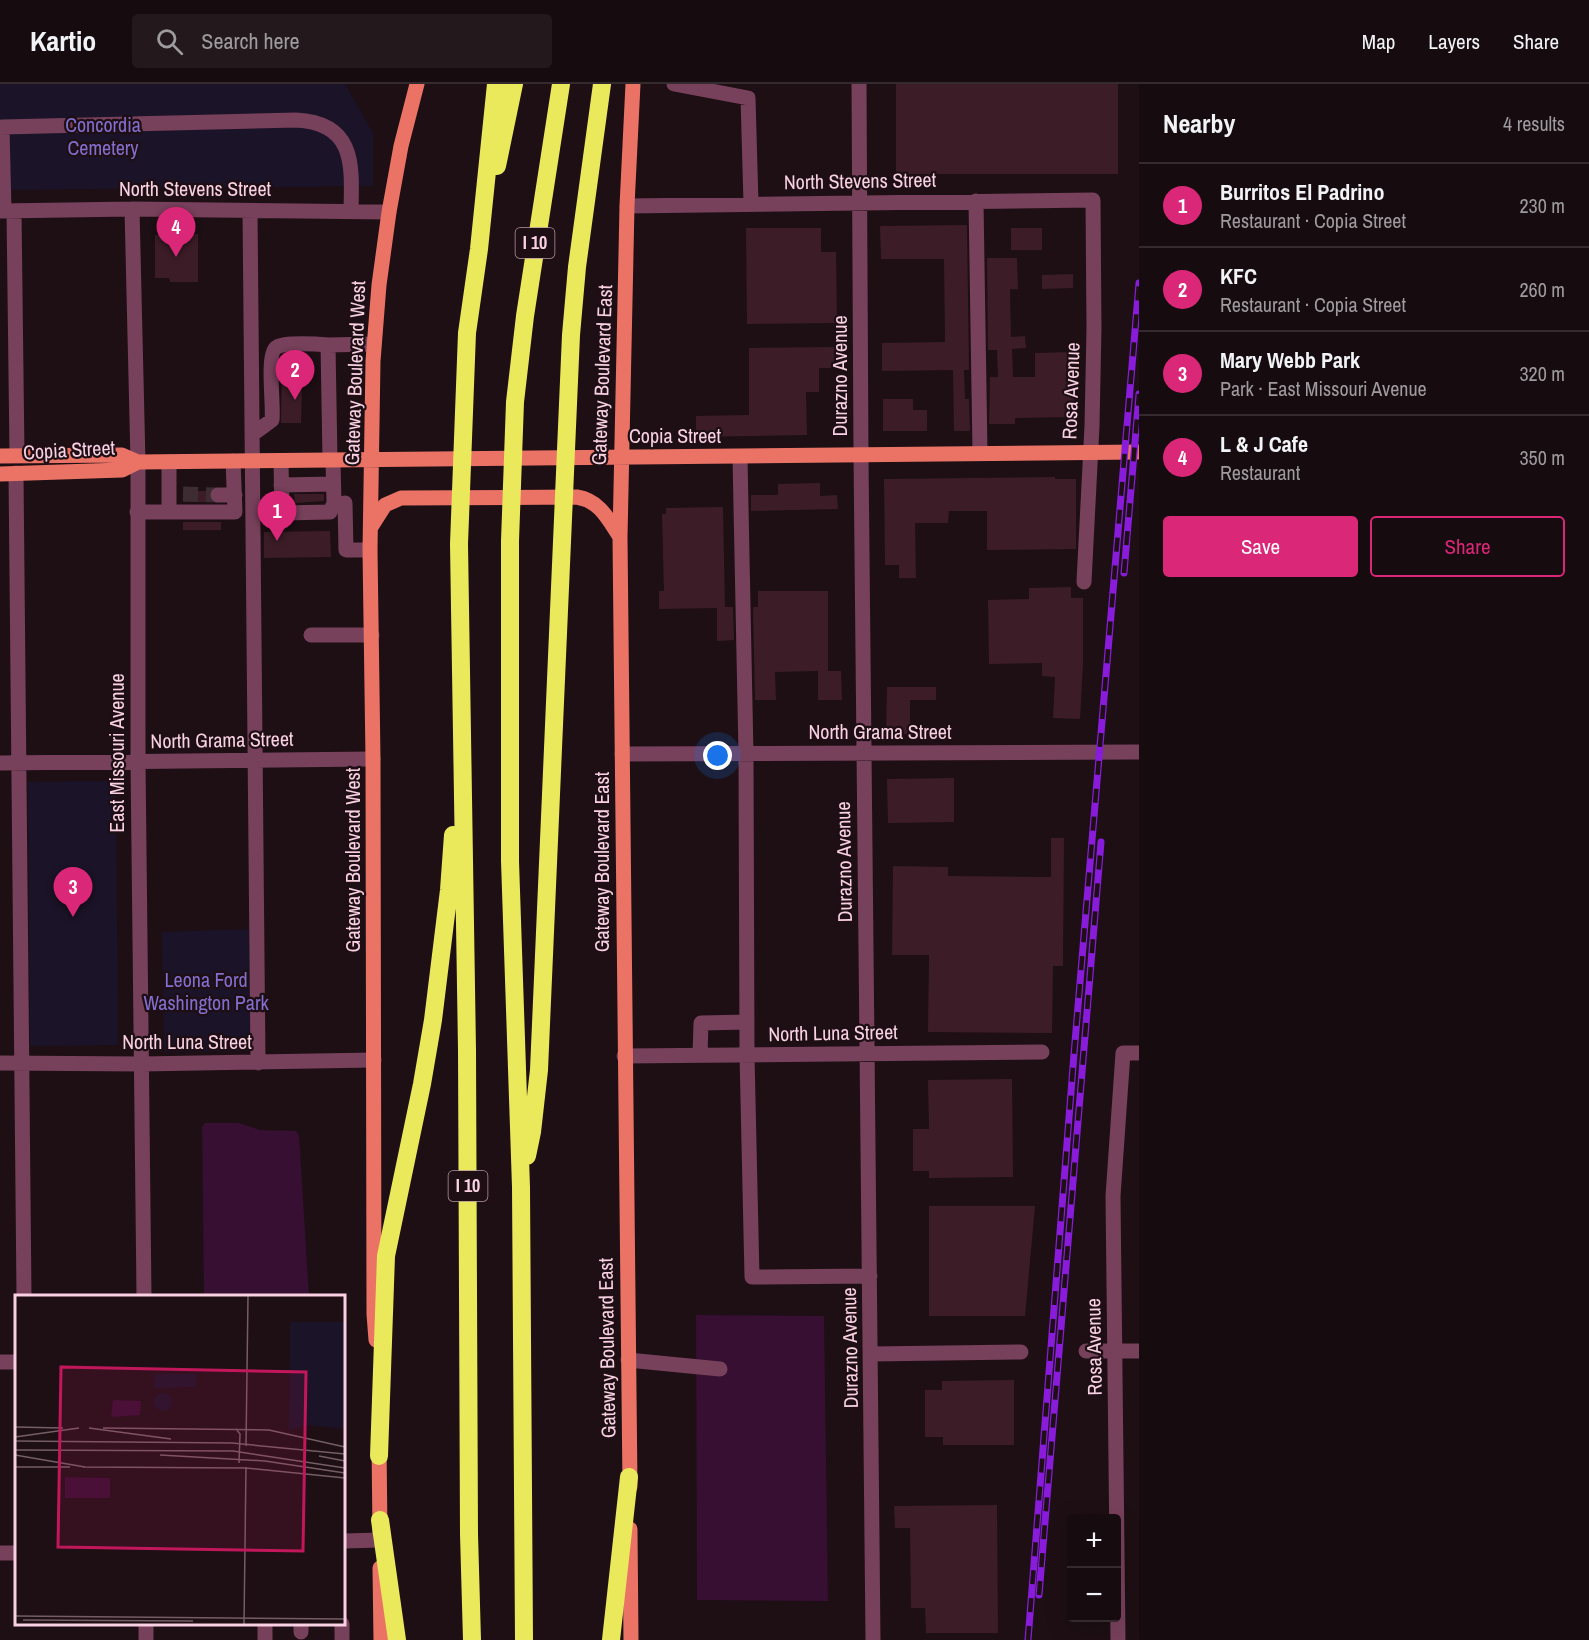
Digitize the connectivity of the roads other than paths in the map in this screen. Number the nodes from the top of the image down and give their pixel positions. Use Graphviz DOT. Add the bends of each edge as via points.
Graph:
graph roads {
  1 [pos="417,84"];
  2 [pos="496,84"];
  3 [pos="514,84"];
  4 [pos="561,84"];
  5 [pos="602,84"];
  6 [pos="633,84"];
  7 [pos="674,84"];
  8 [pos="859,84"];
  9 [pos="1093,200"];
  10 [pos="976,201"];
  11 [pos="859,202"];
  12 [pos="751,203"];
  13 [pos="627,206"];
  14 [pos="132,210"];
  15 [pos="6,211"];
  16 [pos="250,211"];
  17 [pos="351,211"];
  18 [pos="389,212"];
  19 [pos="479,249"];
  20 [pos="374,344"];
  21 [pos="328,345"];
  22 [pos="253,434"];
  23 [pos="1139,452"];
  24 [pos="980,453"];
  25 [pos="1091,453"];
  26 [pos="16,455"];
  27 [pos="861,455"];
  28 [pos="0,456"];
  29 [pos="620,457"];
  30 [pos="740,457"];
  31 [pos="372,460"];
  32 [pos="233,461"];
  33 [pos="254,461"];
  34 [pos="281,461"];
  35 [pos="332,461"];
  36 [pos="138,462"];
  37 [pos="169,462"];
  38 [pos="16,473"];
  39 [pos="0,474"];
  40 [pos="333,484"];
  41 [pos="281,485"];
  42 [pos="218,495"];
  43 [pos="235,495"];
  44 [pos="371,502"];
  45 [pos="340,503"];
  46 [pos="137,512"];
  47 [pos="169,512"];
  48 [pos="371,527"];
  49 [pos="620,537"];
  50 [pos="370,550"];
  51 [pos="1084,582"];
  52 [pos="311,635"];
  53 [pos="372,635"];
  54 [pos="462,732"];
  55 [pos="1139,752"];
  56 [pos="622,754"];
  57 [pos="746,754"];
  58 [pos="864,754"];
  59 [pos="373,759"];
  60 [pos="254,760"];
  61 [pos="138,762"];
  62 [pos="0,763"];
  63 [pos="19,763"];
  64 [pos="747,1022"];
  65 [pos="1042,1052"];
  66 [pos="867,1053"];
  67 [pos="1139,1053"];
  68 [pos="747,1054"];
  69 [pos="700,1055"];
  70 [pos="624,1056"];
  71 [pos="374,1060"];
  72 [pos="0,1063"];
  73 [pos="22,1063"];
  74 [pos="258,1063"];
  75 [pos="141,1064"];
  76 [pos="521,1187"];
  77 [pos="870,1276"];
  78 [pos="24,1295"];
  79 [pos="144,1295"];
  80 [pos="1114,1351"];
  81 [pos="1139,1351"];
  82 [pos="1021,1352"];
  83 [pos="1086,1352"];
  84 [pos="871,1354"];
  85 [pos="628,1360"];
  86 [pos="720,1369"];
  87 [pos="379,1456"];
  88 [pos="629,1477"];
  89 [pos="380,1520"];
  90 [pos="380,1540"];
  91 [pos="345,1541"];
  92 [pos="146,1625"];
  93 [pos="147,1640"];
  94 [pos="381,1640"];
  95 [pos="397,1640"];
  96 [pos="472,1640"];
  97 [pos="524,1640"];
  98 [pos="611,1640"];
  99 [pos="631,1640"];
  100 [pos="873,1640"];
  101 [pos="1118,1640"];
  1 -- 18 [label="main road, Gateway Boulevard West"];
  2 -- 19 [label="highway"];
  3 -- 19 [label="highway, I 10"];
  4 -- 76 [label="highway, I 10" via="515,402 510,542 510,861"];
  5 -- 76 [label="highway" via="571,335 539,1070"];
  6 -- 13 [label="main road, Gateway Boulevard East"];
  7 -- 12 [label="street" via="748,98"];
  8 -- 11 [label="street, Durazno Avenue"];
  9 -- 10 [label="street, North Stevens Street"];
  9 -- 25 [label="street, Rosa Avenue"];
  10 -- 11 [label="street, North Stevens Street"];
  10 -- 24 [label="street"];
  11 -- 12 [label="street, North Stevens Street"];
  11 -- 27 [label="street, Durazno Avenue"];
  12 -- 13 [label="street, North Stevens Street"];
  13 -- 29 [label="main road, Gateway Boulevard East"];
  14 -- 15 [label="street, North Stevens Street"];
  14 -- 16 [label="street, North Stevens Street"];
  14 -- 36 [label="street, East Missouri Avenue"];
  15 -- 17 [label="street" via="2,127 296,120 323,125 348,150 352,169"];
  15 -- 26 [label="street"];
  16 -- 17 [label="street, North Stevens Street"];
  16 -- 22 [label="street"];
  17 -- 18 [label="street, North Stevens Street"];
  18 -- 20 [label="main road, Gateway Boulevard West"];
  19 -- 54 [label="highway, I 10" via="467,333 464,399 459,544"];
  20 -- 21 [label="street"];
  20 -- 31 [label="main road, Gateway Boulevard West"];
  21 -- 22 [label="street" via="277,346 272,351 272,420"];
  21 -- 35 [label="street"];
  22 -- 33 [label="street"];
  23 -- 25 [label="main road, Copia Street"];
  24 -- 25 [label="main road, Copia Street"];
  24 -- 27 [label="main road, Copia Street"];
  25 -- 51 [label="street, Rosa Avenue"];
  26 -- 28 [label="main road, Copia Street"];
  26 -- 36 [label="main road, Copia Street" via="122,455"];
  27 -- 30 [label="main road, Copia Street"];
  27 -- 58 [label="street, Durazno Avenue"];
  29 -- 30 [label="main road, Copia Street"];
  29 -- 31 [label="main road, Copia Street"];
  29 -- 49 [label="main road, Gateway Boulevard East"];
  30 -- 57 [label="street"];
  31 -- 35 [label="main road, Copia Street"];
  31 -- 44 [label="main road, Gateway Boulevard West"];
  32 -- 33 [label="main road, Copia Street"];
  32 -- 37 [label="main road, Copia Street"];
  32 -- 43 [label="street"];
  33 -- 34 [label="main road, Copia Street"];
  33 -- 60 [label="street"];
  34 -- 35 [label="main road, Copia Street"];
  34 -- 41 [label="street"];
  35 -- 40 [label="street"];
  36 -- 37 [label="main road, Copia Street"];
  36 -- 38 [label="main road, Copia Street" via="122,470"];
  36 -- 46 [label="street, East Missouri Avenue"];
  37 -- 47 [label="street" via="176,494"];
  38 -- 39 [label="main road, Copia Street"];
  38 -- 63 [label="street"];
  40 -- 41 [label="street"];
  40 -- 45 [label="street"];
  41 -- 45 [label="street" via="282,513 330,512"];
  42 -- 43 [label="street"];
  43 -- 47 [label="street" via="235,512"];
  44 -- 45 [label="street"];
  44 -- 48 [label="main road, Gateway Boulevard West"];
  45 -- 50 [label="street" via="346,550"];
  46 -- 47 [label="street"];
  46 -- 61 [label="street, East Missouri Avenue"];
  48 -- 49 [label="main road" via="385,505 401,498 577,497 598,506"];
  48 -- 50 [label="main road, Gateway Boulevard West"];
  49 -- 56 [label="main road, Gateway Boulevard East"];
  50 -- 53 [label="main road, Gateway Boulevard West"];
  52 -- 53 [label="street"];
  53 -- 59 [label="main road, Gateway Boulevard West"];
  54 -- 87 [label="highway" via="433,1020 384,1272"];
  54 -- 96 [label="highway, I 10"];
  55 -- 58 [label="street, North Grama Street"];
  56 -- 57 [label="street, North Grama Street"];
  56 -- 70 [label="main road, Gateway Boulevard East"];
  57 -- 58 [label="street, North Grama Street"];
  57 -- 64 [label="street"];
  58 -- 66 [label="street, Durazno Avenue"];
  59 -- 60 [label="street, North Grama Street"];
  59 -- 71 [label="main road, Gateway Boulevard West"];
  60 -- 61 [label="street, North Grama Street"];
  60 -- 74 [label="street"];
  61 -- 63 [label="street, North Grama Street"];
  61 -- 75 [label="street, East Missouri Avenue"];
  62 -- 63 [label="street, North Grama Street"];
  63 -- 73 [label="street"];
  64 -- 68 [label="street"];
  64 -- 69 [label="street" via="701,1023"];
  65 -- 66 [label="street, North Luna Street"];
  66 -- 68 [label="street, North Luna Street"];
  66 -- 77 [label="street, Durazno Avenue"];
  67 -- 80 [label="street, Rosa Avenue" via="1123,1053 1113,1196"];
  68 -- 69 [label="street, North Luna Street"];
  68 -- 77 [label="street" via="752,1277"];
  69 -- 70 [label="street, North Luna Street"];
  70 -- 85 [label="main road, Gateway Boulevard East"];
  71 -- 74 [label="street, North Luna Street"];
  71 -- 87 [label="main road, Gateway Boulevard West" via="374,1314"];
  72 -- 73 [label="street, North Luna Street"];
  73 -- 75 [label="street, North Luna Street"];
  73 -- 78 [label="street"];
  74 -- 75 [label="street, North Luna Street"];
  75 -- 79 [label="street, East Missouri Avenue"];
  76 -- 97 [label="highway, I 10"];
  77 -- 84 [label="street, Durazno Avenue"];
  80 -- 81 [label="street"];
  80 -- 83 [label="street"];
  80 -- 101 [label="street, Rosa Avenue"];
  82 -- 84 [label="street"];
  84 -- 100 [label="street, Durazno Avenue"];
  85 -- 86 [label="street"];
  85 -- 88 [label="main road, Gateway Boulevard East"];
  87 -- 89 [label="main road, Gateway Boulevard West"];
  88 -- 98 [label="highway"];
  88 -- 99 [label="main road, Gateway Boulevard East"];
  89 -- 90 [label="main road, Gateway Boulevard West"];
  89 -- 95 [label="highway"];
  90 -- 91 [label="street"];
  90 -- 94 [label="main road, Gateway Boulevard West"];
  92 -- 93 [label="street"];
}
